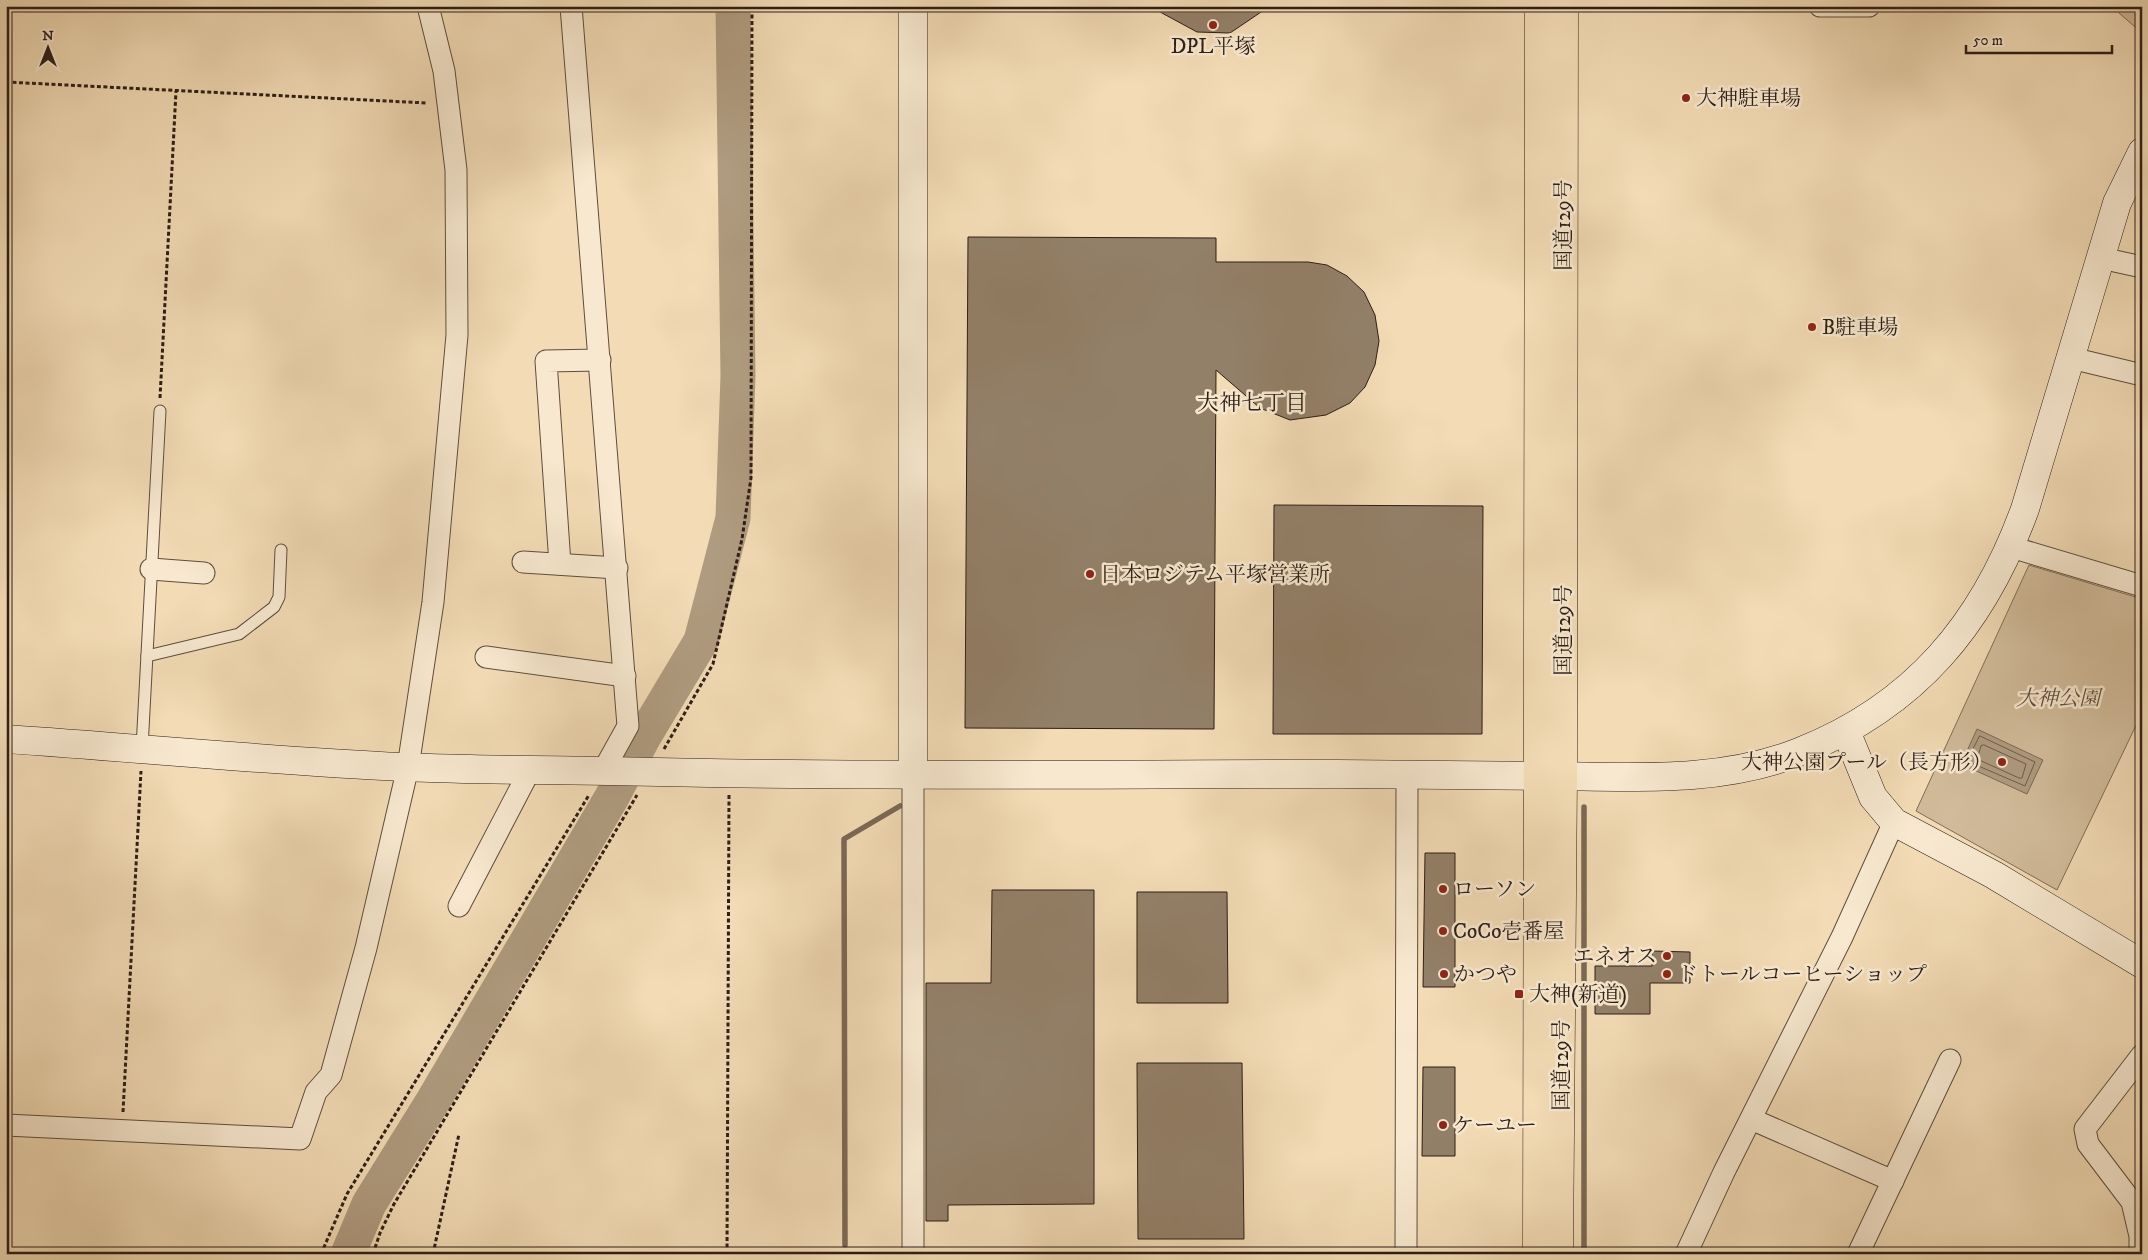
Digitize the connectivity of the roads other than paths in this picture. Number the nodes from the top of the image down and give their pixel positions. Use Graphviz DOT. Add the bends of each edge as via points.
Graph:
graph roads {
  1 [pos="428,6"];
  2 [pos="571,6"];
  3 [pos="913,6"];
  4 [pos="1539,6"];
  5 [pos="1564,6"];
  6 [pos="1820,6"];
  7 [pos="1869,6"];
  8 [pos="2142,152"];
  9 [pos="2101,258"];
  10 [pos="2142,267"];
  11 [pos="2071,358"];
  12 [pos="600,360"];
  13 [pos="2142,375"];
  14 [pos="160,411"];
  15 [pos="2011,547"];
  16 [pos="281,550"];
  17 [pos="523,562"];
  18 [pos="560,564"];
  19 [pos="616,568"];
  20 [pos="151,569"];
  21 [pos="204,573"];
  22 [pos="2142,586"];
  23 [pos="147,656"];
  24 [pos="486,657"];
  25 [pos="625,676"];
  26 [pos="1846,731"];
  27 [pos="6,739"];
  28 [pos="142,748"];
  29 [pos="408,767"];
  30 [pos="530,770"];
  31 [pos="606,771"];
  32 [pos="913,774"];
  33 [pos="1407,774"];
  34 [pos="1551,776"];
  35 [pos="1894,822"];
  36 [pos="459,906"];
  37 [pos="2142,964"];
  38 [pos="2142,1055"];
  39 [pos="1950,1060"];
  40 [pos="1751,1119"];
  41 [pos="6,1124"];
  42 [pos="1893,1181"];
  43 [pos="913,1254"];
  44 [pos="1406,1254"];
  45 [pos="1537,1254"];
  46 [pos="1559,1254"];
  47 [pos="1686,1254"];
  48 [pos="1858,1254"];
  49 [pos="2140,1254"];
  1 -- 29 [label="street" via="444,70 456,170 457,335 433,602"];
  2 -- 12 [label="street"];
  3 -- 32 [label="street"];
  4 -- 34 [label="highway, 国道129号"];
  5 -- 34 [label="highway, 国道129号"];
  6 -- 7 [label="street"];
  8 -- 9 [label="street" via="2117,203"];
  9 -- 10 [label="street"];
  9 -- 11 [label="street"];
  11 -- 13 [label="street"];
  11 -- 15 [label="street"];
  12 -- 18 [label="street" via="546,361"];
  12 -- 19 [label="street"];
  14 -- 20 [label="lane"];
  15 -- 22 [label="street"];
  15 -- 26 [label="street" via="1987,595 1949,648 1910,687"];
  16 -- 23 [label="lane" via="278,597 274,607 239,634"];
  17 -- 18 [label="street"];
  18 -- 19 [label="street"];
  19 -- 25 [label="street"];
  20 -- 21 [label="street"];
  20 -- 23 [label="lane"];
  23 -- 28 [label="lane"];
  24 -- 25 [label="street"];
  25 -- 31 [label="street" via="628,726"];
  26 -- 34 [label="street" via="1796,754 1749,768 1707,775"];
  26 -- 35 [label="street" via="1873,797"];
  27 -- 28 [label="street"];
  28 -- 29 [label="street"];
  29 -- 30 [label="street"];
  29 -- 41 [label="street" via="366,948 330,1075 316,1092 300,1139"];
  30 -- 31 [label="street"];
  30 -- 36 [label="street"];
  31 -- 32 [label="street"];
  32 -- 33 [label="street"];
  32 -- 43 [label="street"];
  33 -- 34 [label="street"];
  33 -- 44 [label="street"];
  34 -- 45 [label="highway, 国道129号"];
  34 -- 46 [label="highway, 国道129号"];
  35 -- 37 [label="street" via="1994,875"];
  35 -- 40 [label="street" via="1842,937"];
  38 -- 49 [label="street" via="2084,1130 2088,1144 2132,1202 2140,1236"];
  39 -- 42 [label="street"];
  40 -- 42 [label="street"];
  40 -- 47 [label="street"];
  42 -- 48 [label="street"];
}
